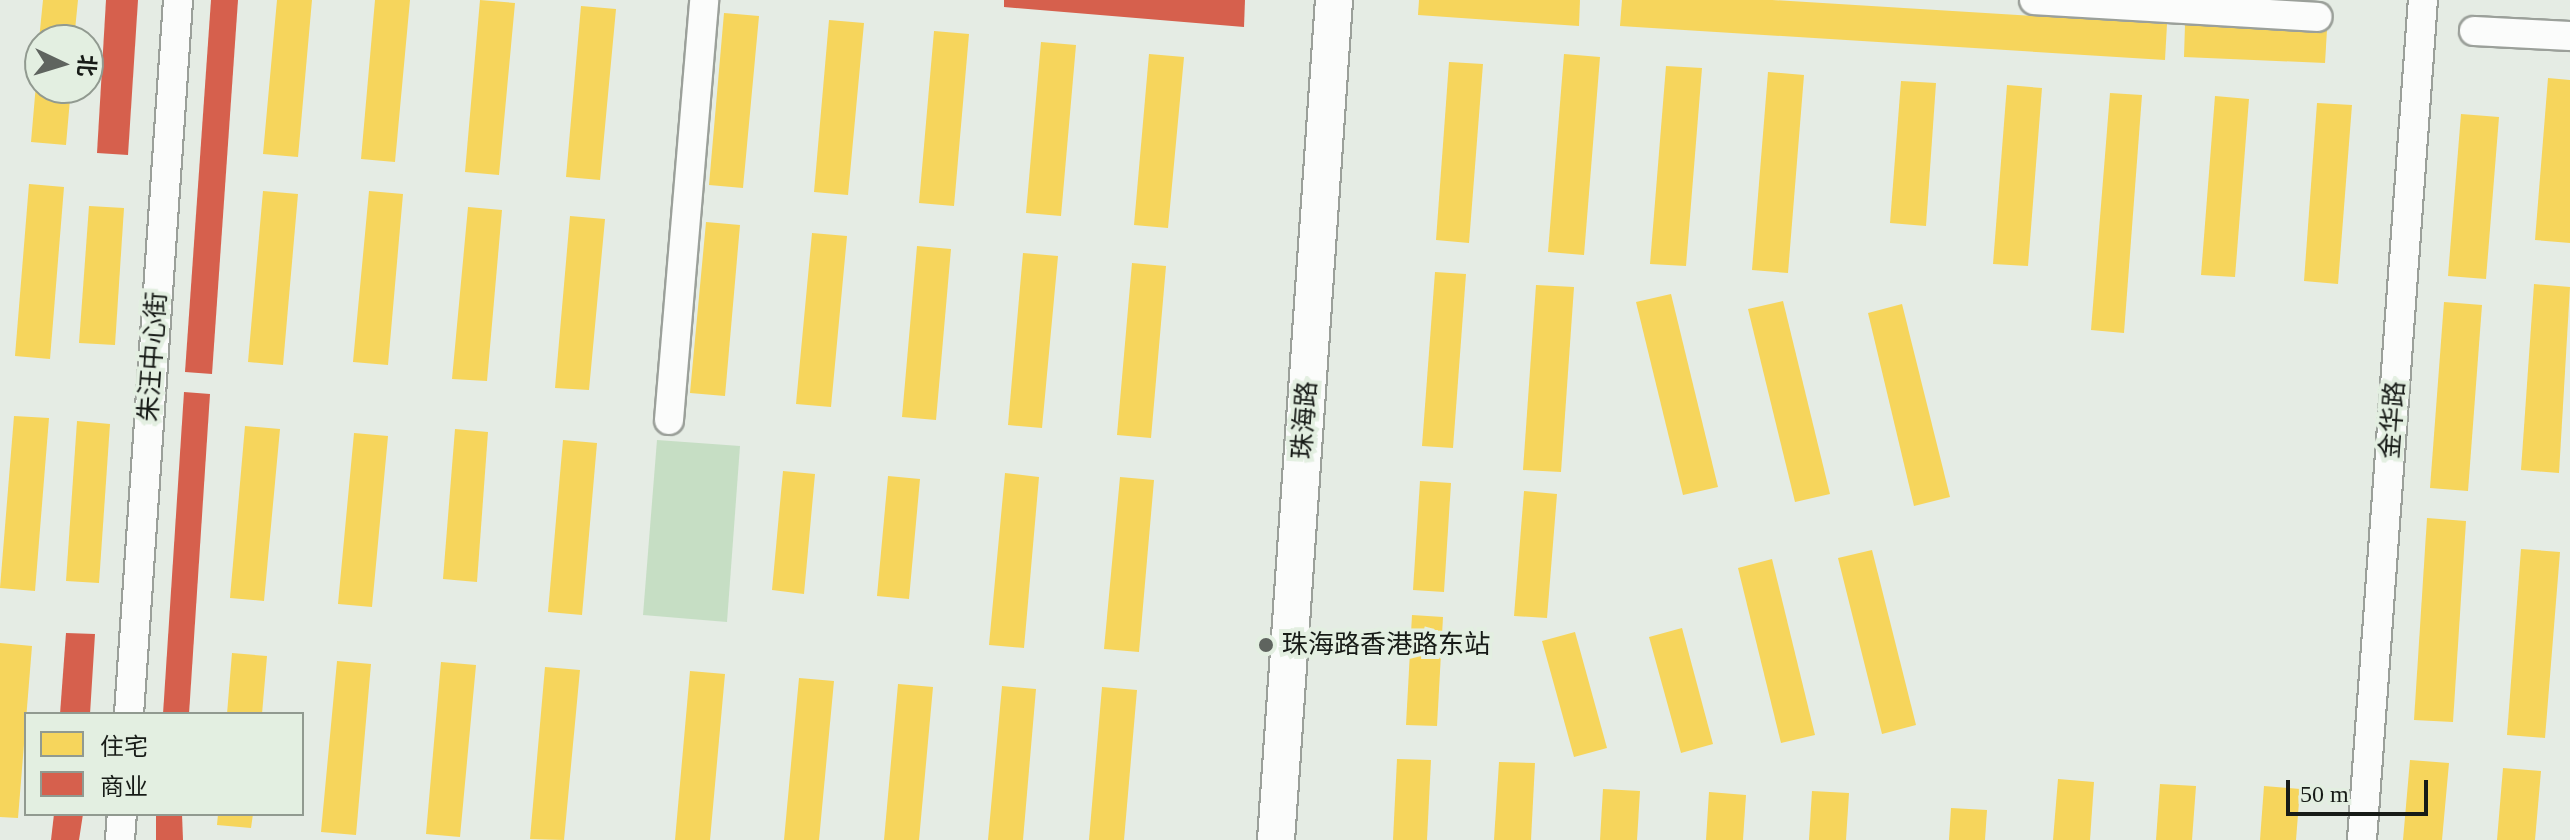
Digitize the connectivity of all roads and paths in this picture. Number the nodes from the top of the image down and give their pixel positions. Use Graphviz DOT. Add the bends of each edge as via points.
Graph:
graph roads {
  1 [pos="178,0"];
  2 [pos="704,0"];
  3 [pos="1334,0"];
  4 [pos="2034,0"];
  5 [pos="2423,0"];
  6 [pos="2285,8"];
  7 [pos="2317,17"];
  8 [pos="2474,31"];
  9 [pos="2570,36"];
  10 [pos="669,420"];
  11 [pos="129,712"];
  12 [pos="122,816"];
  13 [pos="120,840"];
  14 [pos="1276,840"];
  15 [pos="2362,840"];
  1 -- 11 [label="street, 朱汪中心街"];
  2 -- 10 [label="street"];
  3 -- 14 [label="main road, 珠海路"];
  4 -- 6 [label="street"];
  5 -- 15 [label="street, 金华路"];
  6 -- 7 [label="street"];
  8 -- 9 [label="street"];
  12 -- 13 [label="street"];
}
